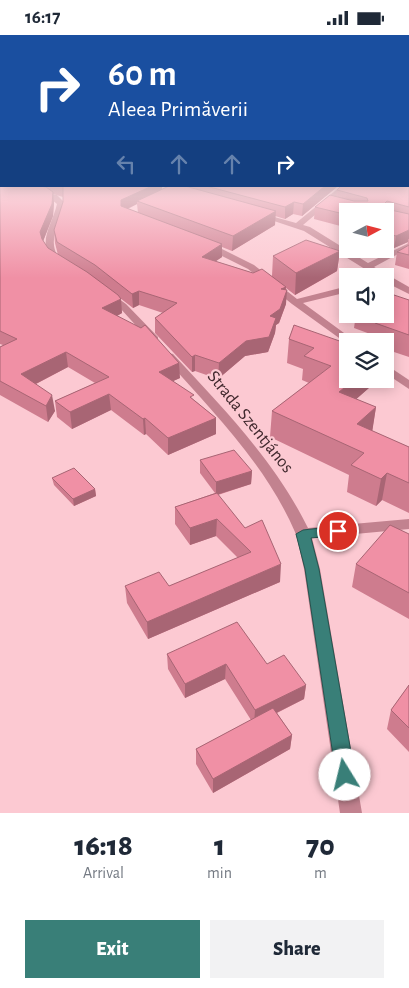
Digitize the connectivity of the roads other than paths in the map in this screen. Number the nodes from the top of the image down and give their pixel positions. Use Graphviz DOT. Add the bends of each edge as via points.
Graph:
graph roads {
  1 [pos="60,205"];
  2 [pos="322,205"];
  3 [pos="250,213"];
  4 [pos="298,225"];
  5 [pos="200,243"];
  6 [pos="409,245"];
  7 [pos="368,267"];
  8 [pos="68,268"];
  9 [pos="394,284"];
  10 [pos="100,288"];
  11 [pos="339,291"];
  12 [pos="409,291"];
  13 [pos="295,301"];
  14 [pos="339,333"];
  15 [pos="394,374"];
  16 [pos="409,385"];
  17 [pos="409,525"];
  18 [pos="303,534"];
  19 [pos="351,813"];
  1 -- 8 [label="street" via="59,216 49,239 49,251"];
  2 -- 4 [label="street"];
  3 -- 4 [label="street"];
  4 -- 7 [label="street"];
  5 -- 13 [label="street" via="233,256"];
  6 -- 7 [label="street"];
  9 -- 12 [label="street"];
  10 -- 18 [label="street, Strada Szentjános" via="138,320 244,439 275,479"];
  11 -- 13 [label="street"];
  13 -- 14 [label="street"];
  15 -- 16 [label="street"];
  17 -- 18 [label="street"];
  18 -- 19 [label="street, Strada Szentjános" via="312,569"];
}
